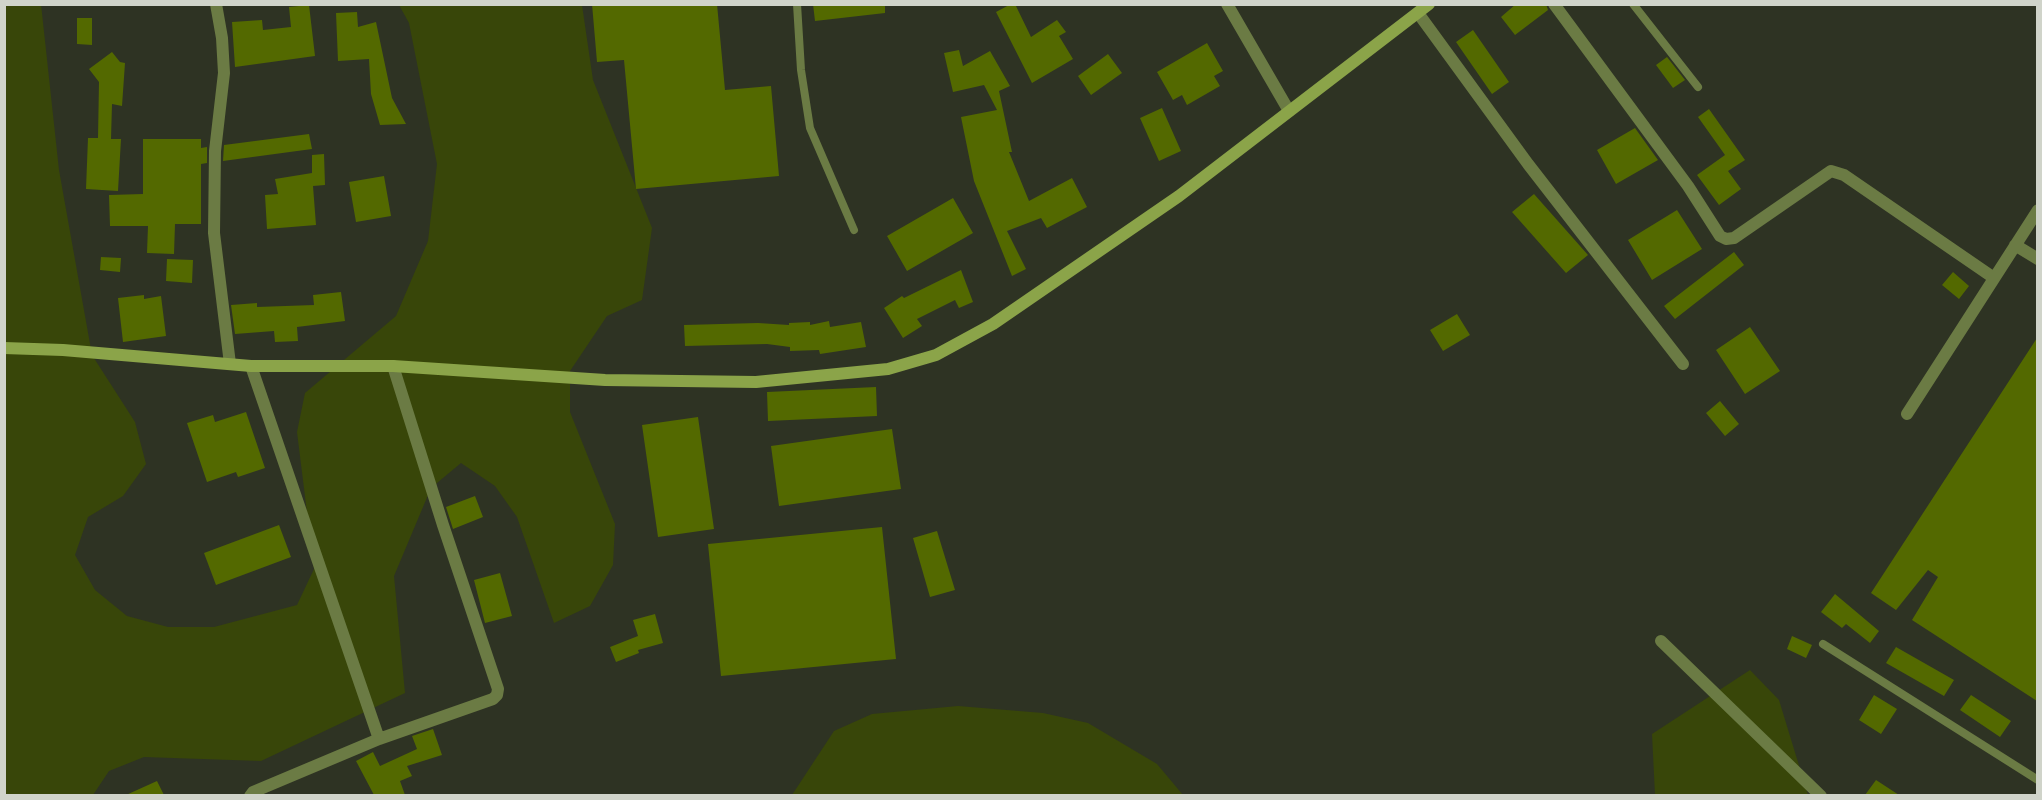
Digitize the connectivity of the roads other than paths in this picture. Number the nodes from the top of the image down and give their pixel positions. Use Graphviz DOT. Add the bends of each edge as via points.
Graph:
graph roads {
  1 [pos="216,4"];
  2 [pos="797,4"];
  3 [pos="1227,4"];
  4 [pos="1430,4"];
  5 [pos="1554,4"];
  6 [pos="1633,4"];
  7 [pos="1418,13"];
  8 [pos="1698,87"];
  9 [pos="1289,111"];
  10 [pos="2037,210"];
  11 [pos="854,230"];
  12 [pos="2015,245"];
  13 [pos="2037,259"];
  14 [pos="1994,278"];
  15 [pos="4,348"];
  16 [pos="230,364"];
  17 [pos="1683,364"];
  18 [pos="251,366"];
  19 [pos="393,366"];
  20 [pos="1907,414"];
  21 [pos="1661,641"];
  22 [pos="1823,644"];
  23 [pos="379,740"];
  24 [pos="2037,780"];
  25 [pos="250,795"];
  26 [pos="1821,795"];
  1 -- 16 [label="street" via="224,73 214,151 214,233"];
  2 -- 11 [label="lane" via="810,128"];
  3 -- 9 [label="street"];
  4 -- 7 [label="main road"];
  5 -- 14 [label="street" via="1688,186 1720,236 1734,238 1832,171 1845,175"];
  6 -- 8 [label="lane"];
  7 -- 9 [label="main road"];
  7 -- 17 [label="street" via="1528,164"];
  9 -- 19 [label="main road" via="1179,196 993,324 936,355 888,369 756,382 605,380"];
  10 -- 12 [label="street"];
  12 -- 13 [label="street"];
  12 -- 14 [label="street"];
  14 -- 20 [label="street"];
  15 -- 16 [label="main road"];
  16 -- 18 [label="main road"];
  18 -- 19 [label="main road"];
  18 -- 23 [label="street"];
  19 -- 23 [label="street" via="498,689 492,699"];
  21 -- 26 [label="street"];
  22 -- 24 [label="lane"];
  23 -- 25 [label="street"];
}
